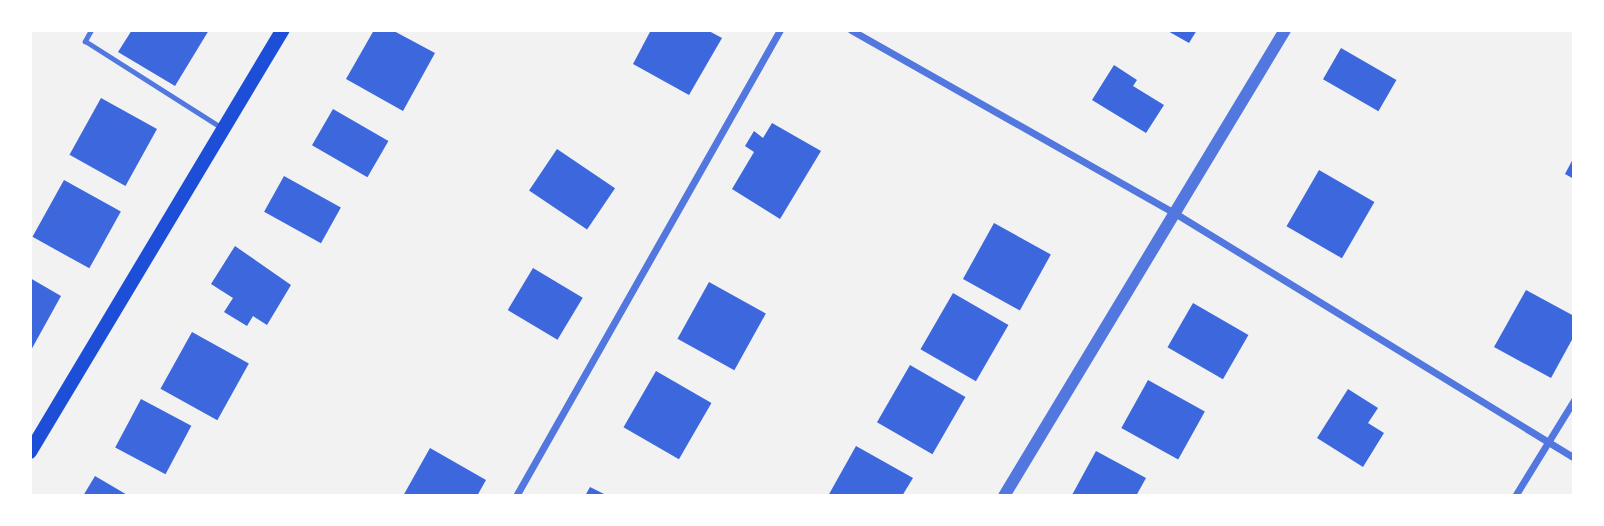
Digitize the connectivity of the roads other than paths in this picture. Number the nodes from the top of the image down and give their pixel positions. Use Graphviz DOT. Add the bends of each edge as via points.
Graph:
graph roads {
  1 [pos="91,30"];
  2 [pos="284,30"];
  3 [pos="780,30"];
  4 [pos="851,30"];
  5 [pos="1284,30"];
  6 [pos="223,130"];
  7 [pos="1172,212"];
  8 [pos="1574,400"];
  9 [pos="1548,442"];
  10 [pos="30,452"];
  11 [pos="1574,458"];
  12 [pos="516,496"];
  13 [pos="1004,496"];
  14 [pos="1514,496"];
  1 -- 6 [label="lane" via="85,41"];
  2 -- 6 [label="main road"];
  3 -- 12 [label="street"];
  4 -- 7 [label="street"];
  5 -- 7 [label="street"];
  6 -- 10 [label="main road"];
  7 -- 9 [label="street"];
  7 -- 13 [label="street"];
  8 -- 9 [label="street"];
  9 -- 11 [label="street"];
  9 -- 14 [label="street"];
}
